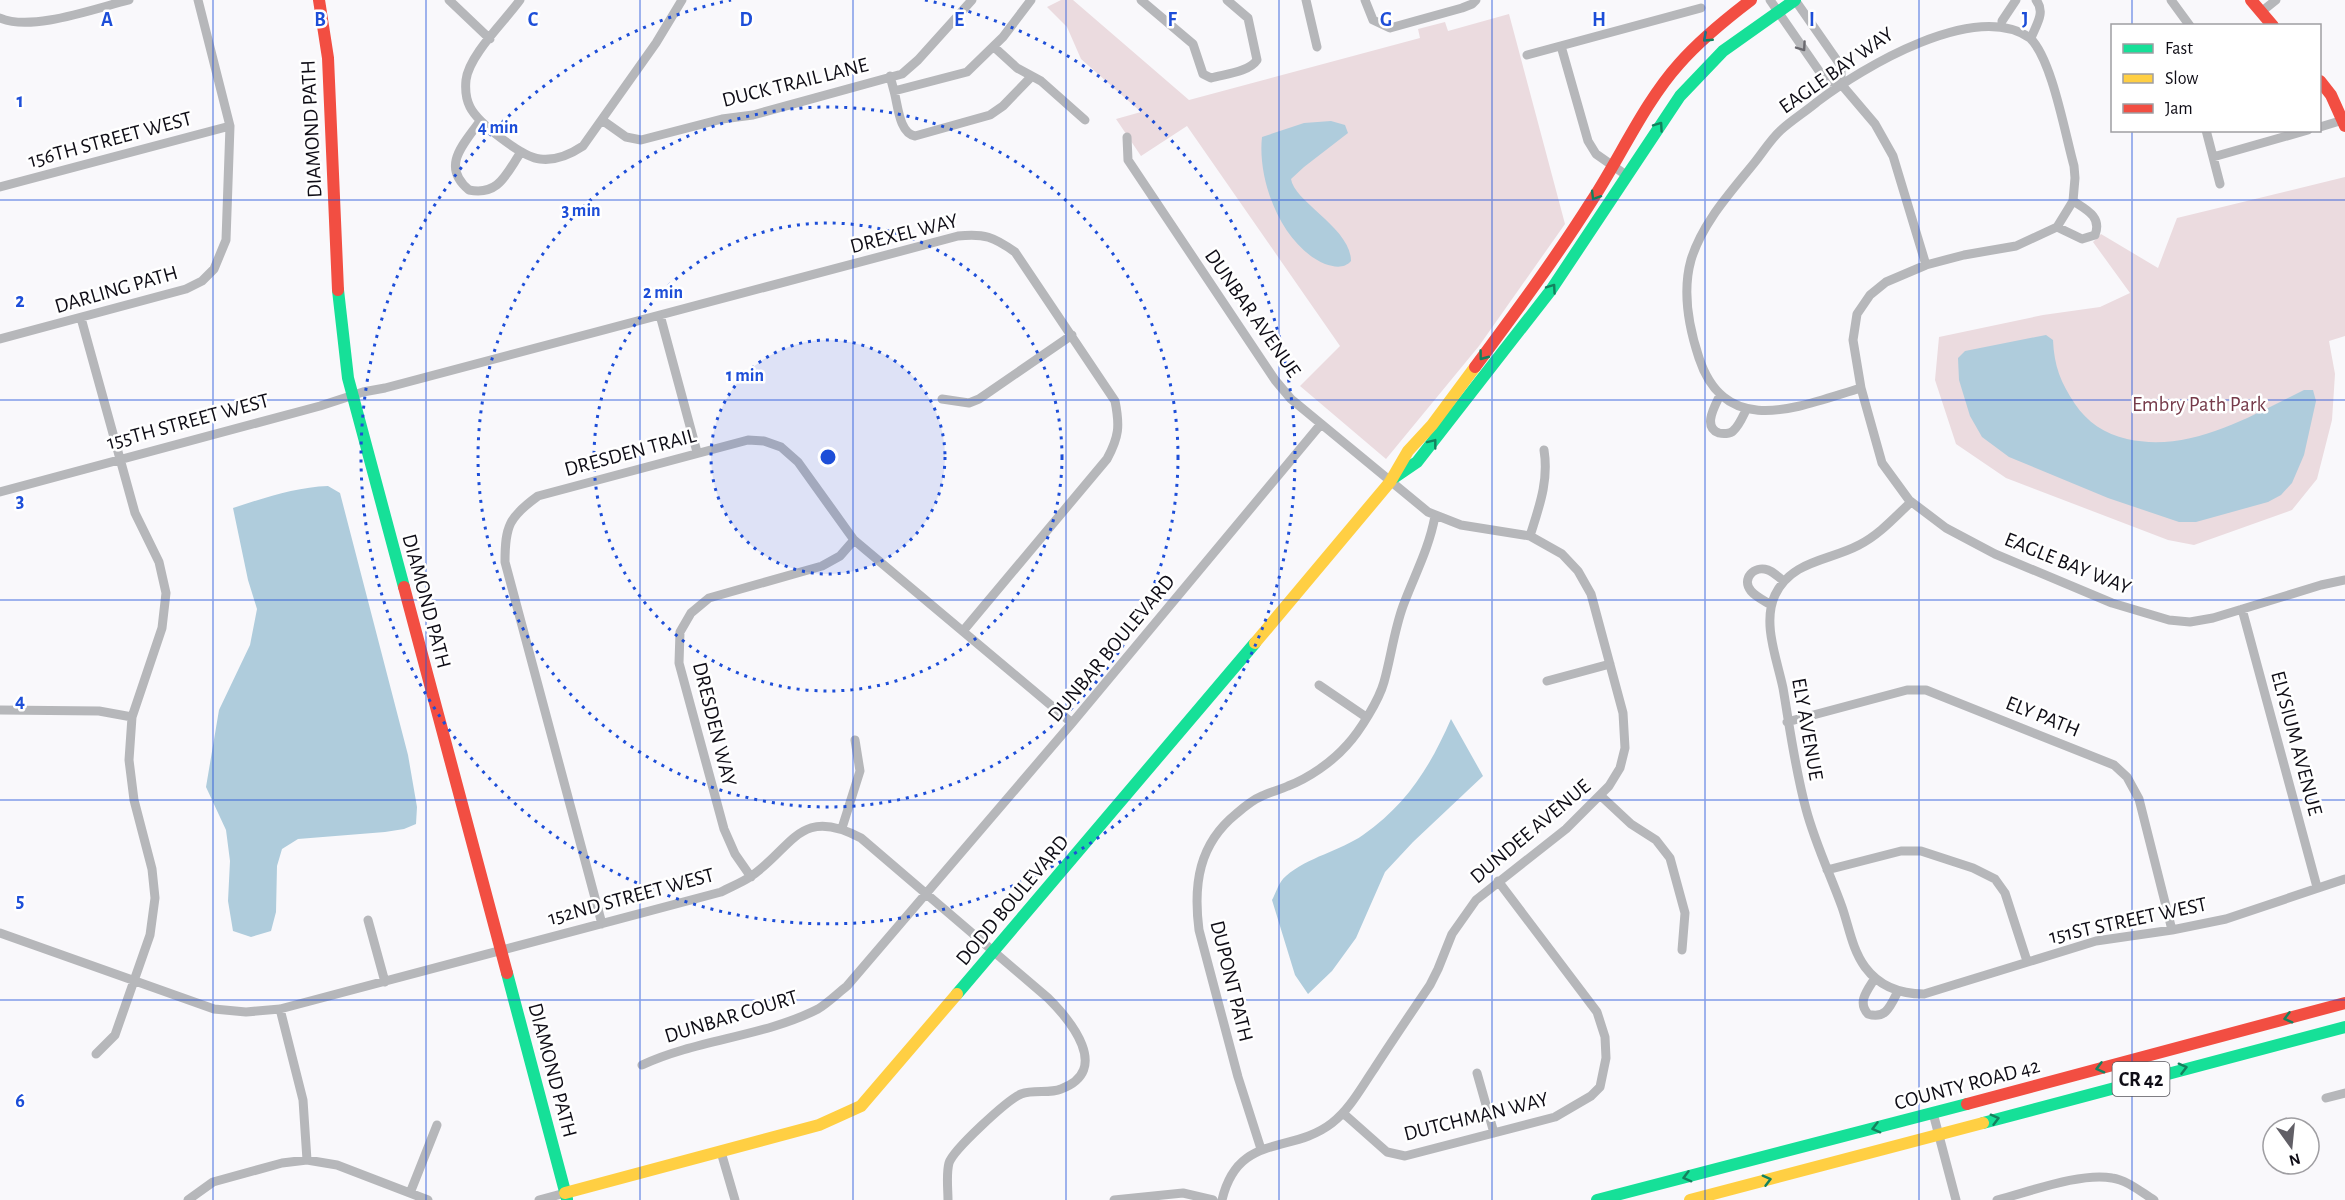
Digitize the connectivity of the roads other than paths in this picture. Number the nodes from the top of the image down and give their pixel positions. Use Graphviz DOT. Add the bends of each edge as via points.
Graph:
graph roads {
  1 [pos="129,0"];
  2 [pos="198,0"];
  3 [pos="319,0"];
  4 [pos="449,0"];
  5 [pos="520,0"];
  6 [pos="682,0"];
  7 [pos="972,0"];
  8 [pos="1031,0"];
  9 [pos="1141,0"];
  10 [pos="1227,0"];
  11 [pos="1306,0"];
  12 [pos="1365,0"];
  13 [pos="1476,0"];
  14 [pos="1751,0"];
  15 [pos="1770,0"];
  16 [pos="1795,0"];
  17 [pos="2016,0"];
  18 [pos="2036,0"];
  19 [pos="2171,0"];
  20 [pos="2251,0"];
  21 [pos="2276,0"];
  22 [pos="1701,8"];
  23 [pos="1777,12"];
  24 [pos="2261,12"];
  25 [pos="0,18"];
  26 [pos="2002,21"];
  27 [pos="2189,24"];
  28 [pos="2271,24"];
  29 [pos="2031,38"];
  30 [pos="490,39"];
  31 [pos="1562,46"];
  32 [pos="994,47"];
  33 [pos="1317,47"];
  34 [pos="1527,55"];
  35 [pos="890,76"];
  36 [pos="1031,76"];
  37 [pos="2321,83"];
  38 [pos="1841,84"];
  39 [pos="894,91"];
  40 [pos="602,120"];
  41 [pos="1085,120"];
  42 [pos="480,121"];
  43 [pos="2344,122"];
  44 [pos="230,126"];
  45 [pos="2321,127"];
  46 [pos="2207,132"];
  47 [pos="2297,132"];
  48 [pos="2280,135"];
  49 [pos="1127,137"];
  50 [pos="521,152"];
  51 [pos="2213,157"];
  52 [pos="1613,165"];
  53 [pos="1626,175"];
  54 [pos="2220,184"];
  55 [pos="0,187"];
  56 [pos="2073,201"];
  57 [pos="2057,227"];
  58 [pos="1926,265"];
  59 [pos="660,315"];
  60 [pos="81,318"];
  61 [pos="1072,335"];
  62 [pos="0,339"];
  63 [pos="385,388"];
  64 [pos="1861,388"];
  65 [pos="1720,395"];
  66 [pos="352,396"];
  67 [pos="942,399"];
  68 [pos="1746,410"];
  69 [pos="1321,424"];
  70 [pos="1544,450"];
  71 [pos="697,452"];
  72 [pos="119,460"];
  73 [pos="1390,482"];
  74 [pos="0,492"];
  75 [pos="1911,502"];
  76 [pos="1435,516"];
  77 [pos="1530,536"];
  78 [pos="854,540"];
  79 [pos="2345,580"];
  80 [pos="1785,581"];
  81 [pos="1771,605"];
  82 [pos="2242,609"];
  83 [pos="963,631"];
  84 [pos="1610,664"];
  85 [pos="1547,681"];
  86 [pos="1319,685"];
  87 [pos="0,710"];
  88 [pos="132,717"];
  89 [pos="1366,717"];
  90 [pos="1787,722"];
  91 [pos="1072,723"];
  92 [pos="855,740"];
  93 [pos="1601,796"];
  94 [pos="842,828"];
  95 [pos="1827,870"];
  96 [pos="751,876"];
  97 [pos="2345,879"];
  98 [pos="1498,881"];
  99 [pos="2317,887"];
  100 [pos="927,894"];
  101 [pos="368,920"];
  102 [pos="602,924"];
  103 [pos="2172,930"];
  104 [pos="0,933"];
  105 [pos="1682,950"];
  106 [pos="501,951"];
  107 [pos="994,952"];
  108 [pos="2027,961"];
  109 [pos="1875,978"];
  110 [pos="134,982"];
  111 [pos="385,982"];
  112 [pos="1898,991"];
  113 [pos="1918,994"];
  114 [pos="2345,1003"];
  115 [pos="280,1009"];
  116 [pos="2345,1020"];
  117 [pos="2345,1027"];
  118 [pos="2318,1032"];
  119 [pos="96,1054"];
  120 [pos="642,1065"];
  121 [pos="1477,1073"];
  122 [pos="2345,1093"];
  123 [pos="2326,1098"];
  124 [pos="1343,1113"];
  125 [pos="1933,1113"];
  126 [pos="436,1125"];
  127 [pos="1494,1133"];
  128 [pos="1938,1135"];
  129 [pos="1261,1149"];
  130 [pos="721,1152"];
  131 [pos="307,1160"];
  132 [pos="410,1193"];
  133 [pos="566,1197"];
  134 [pos="188,1200"];
  135 [pos="428,1200"];
  136 [pos="539,1200"];
  137 [pos="735,1200"];
  138 [pos="948,1200"];
  139 [pos="1114,1200"];
  140 [pos="1213,1200"];
  141 [pos="1222,1200"];
  142 [pos="1598,1200"];
  143 [pos="1690,1200"];
  144 [pos="1956,1200"];
  145 [pos="1997,1200"];
  146 [pos="2154,1200"];
  1 -- 25 [label="street" via="40,23"];
  2 -- 44 [label="street, DARLING PATH"];
  3 -- 66 [label="main road, DIAMOND PATH" via="328,58 340,320"];
  4 -- 30 [label="street"];
  5 -- 30 [label="street"];
  6 -- 40 [label="street"];
  7 -- 35 [label="street, DUCK TRAIL LANE" via="908,70"];
  8 -- 32 [label="street"];
  9 -- 10 [label="street" via="1193,44 1203,74 1211,78 1246,69 1257,60 1248,18"];
  11 -- 33 [label="street"];
  12 -- 13 [label="street" via="1373,20 1390,28 1462,8"];
  14 -- 52 [label="main road, one-way" via="1679,64"];
  15 -- 23 [label="street"];
  16 -- 23 [label="main road"];
  16 -- 38 [label="street" via="1841,66"];
  17 -- 26 [label="street"];
  18 -- 29 [label="street" via="2041,6 2040,16"];
  19 -- 27 [label="street"];
  20 -- 24 [label="main road"];
  21 -- 24 [label="street"];
  22 -- 31 [label="street"];
  23 -- 38 [label="street, one-way" via="1826,81"];
  53 -- 23 [label="main road, one-way" via="1680,96 1723,51"];
  24 -- 28 [label="main road"];
  26 -- 29 [label="street, EAGLE BAY WAY"];
  26 -- 38 [label="street, EAGLE BAY WAY" via="1978,19 1948,25 1907,42"];
  29 -- 56 [label="street" via="2043,57 2074,166"];
  30 -- 42 [label="street" via="470,64 466,78 465,93"];
  31 -- 34 [label="street"];
  31 -- 52 [label="street" via="1585,135 1596,154"];
  32 -- 36 [label="street"];
  32 -- 39 [label="street" via="968,72"];
  35 -- 39 [label="street"];
  35 -- 40 [label="street, DUCK TRAIL LANE" via="753,115 641,140 626,137"];
  36 -- 39 [label="street" via="990,115 923,135 909,135 904,130"];
  36 -- 41 [label="street"];
  37 -- 43 [label="main road"];
  38 -- 58 [label="street" via="1875,124 1893,156"];
  38 -- 65 [label="street, EAGLE BAY WAY" via="1780,131 1700,237 1687,287 1690,320 1704,372"];
  40 -- 50 [label="street" via="574,152 550,160"];
  42 -- 50 [label="street"];
  42 -- 50 [label="street" via="454,163 456,175 469,190 488,191 498,185"];
  43 -- 45 [label="street"];
  44 -- 55 [label="street, 156TH STREET WEST"];
  44 -- 60 [label="street, DARLING PATH" via="226,240 214,269 186,289"];
  46 -- 51 [label="street"];
  47 -- 48 [label="street"];
  48 -- 51 [label="street"];
  49 -- 69 [label="street, DUNBAR AVENUE" via="1128,160 1275,380"];
  51 -- 54 [label="street"];
  52 -- 53 [label="street"];
  52 -- 73 [label="main road, one-way" via="1546,271 1408,452"];
  73 -- 53 [label="main road, one-way" via="1418,462 1514,339"];
  56 -- 57 [label="street"];
  56 -- 57 [label="street" via="2097,220 2095,235 2082,239"];
  57 -- 58 [label="street, EAGLE BAY WAY" via="2016,246"];
  58 -- 64 [label="street, EAGLE BAY WAY" via="1886,282 1870,295 1857,314 1853,339"];
  59 -- 61 [label="street, DREXEL WAY" via="976,234 997,239 1015,252"];
  59 -- 63 [label="street, DREXEL WAY"];
  59 -- 71 [label="street"];
  60 -- 62 [label="street, DARLING PATH"];
  60 -- 72 [label="street"];
  61 -- 67 [label="street" via="979,399 969,403"];
  61 -- 83 [label="street, DREXEL WAY" via="1115,401 1119,421 1116,442 1107,459"];
  63 -- 66 [label="street, 155TH STREET WEST"];
  64 -- 68 [label="street, EAGLE BAY WAY" via="1788,409"];
  64 -- 75 [label="street, EAGLE BAY WAY" via="1882,463"];
  65 -- 68 [label="street, EAGLE BAY WAY"];
  65 -- 68 [label="street" via="1710,420 1718,433 1734,430"];
  66 -- 72 [label="street, 155TH STREET WEST"];
  66 -- 106 [label="main road, DIAMOND PATH"];
  69 -- 73 [label="street, DUNBAR AVENUE"];
  69 -- 91 [label="street, DUNBAR BOULEVARD"];
  70 -- 77 [label="street" via="1545,487"];
  71 -- 78 [label="street, DRESDEN TRAIL" via="748,440 781,447 798,462"];
  71 -- 102 [label="street, DRESDEN TRAIL" via="538,496 517,512 505,537 505,562"];
  72 -- 74 [label="street, 155TH STREET WEST"];
  72 -- 88 [label="street" via="135,513 159,562 166,593 162,628"];
  73 -- 76 [label="street, DUNDEE AVENUE"];
  73 -- 107 [label="main road, DODD BOULEVARD"];
  75 -- 80 [label="street" via="1861,545 1797,569"];
  75 -- 82 [label="street, EAGLE BAY WAY" via="1946,528 1995,554 2112,603 2169,620 2190,622"];
  76 -- 77 [label="street, DUNDEE AVENUE" via="1461,525"];
  76 -- 89 [label="street, DUPONT PATH" via="1431,539 1394,634 1384,683"];
  77 -- 84 [label="street, DUNDEE AVENUE" via="1562,554 1585,582"];
  78 -- 83 [label="street, DRESDEN TRAIL"];
  78 -- 96 [label="street, DRESDEN WAY" via="840,556 822,566 709,598 691,613 680,632 680,663 724,829"];
  79 -- 82 [label="street, EAGLE BAY WAY"];
  80 -- 81 [label="street"];
  80 -- 81 [label="street" via="1768,570 1751,571 1748,585 1752,593"];
  81 -- 90 [label="street, ELY AVENUE" via="1773,646"];
  82 -- 99 [label="street, ELYSIUM AVENUE"];
  83 -- 91 [label="street, DRESDEN TRAIL"];
  84 -- 85 [label="street"];
  84 -- 93 [label="street, DUNDEE AVENUE" via="1625,724 1625,748 1620,768"];
  86 -- 89 [label="street"];
  87 -- 88 [label="street" via="99,711"];
  88 -- 110 [label="street" via="129,760 134,800 152,869 155,898 150,935"];
  89 -- 129 [label="street, DUPONT PATH" via="1347,746 1328,761 1290,786 1249,802 1220,827 1201,868 1196,909 1199,930"];
  90 -- 95 [label="street, ELY AVENUE" via="1805,808"];
  90 -- 103 [label="street, ELY PATH" via="1907,690 1926,690 2114,765 2127,777 2139,800"];
  91 -- 100 [label="street, DUNBAR BOULEVARD"];
  92 -- 94 [label="street" via="860,771"];
  93 -- 98 [label="street, DUNDEE AVENUE" via="1566,829"];
  93 -- 105 [label="street" via="1630,824 1656,840 1670,858 1685,913"];
  94 -- 96 [label="street, 152ND STREET WEST" via="820,825 799,832"];
  94 -- 100 [label="street" via="861,838"];
  95 -- 108 [label="street" via="1900,851 1921,851 1973,867 1995,879 2005,893"];
  95 -- 109 [label="street, ELY AVENUE" via="1856,952"];
  96 -- 102 [label="street, 152ND STREET WEST" via="721,892"];
  97 -- 99 [label="street, 151ST STREET WEST"];
  98 -- 124 [label="street, DUNDEE AVENUE" via="1462,917 1430,985"];
  98 -- 127 [label="street, DUTCHMAN WAY" via="1597,1012 1605,1037 1606,1058 1600,1087 1591,1096 1555,1118"];
  99 -- 103 [label="street, 151ST STREET WEST" via="2226,919"];
  100 -- 107 [label="street"];
  100 -- 120 [label="street, DUNBAR COURT" via="847,986 820,1008 790,1021 666,1054"];
  101 -- 111 [label="street"];
  102 -- 106 [label="street, 152ND STREET WEST"];
  103 -- 108 [label="street, 151ST STREET WEST" via="2096,941"];
  104 -- 110 [label="street, 152ND STREET WEST"];
  106 -- 111 [label="street, 152ND STREET WEST"];
  106 -- 133 [label="main road, DIAMOND PATH"];
  107 -- 130 [label="main road, DODD BOULEVARD" via="861,1107 819,1125"];
  107 -- 138 [label="street" via="1060,1010 1081,1040 1084,1067 1073,1083 1057,1091 1023,1094 1008,1102 984,1125 952,1158"];
  108 -- 113 [label="street, 151ST STREET WEST" via="1953,987"];
  109 -- 112 [label="street, ELY AVENUE"];
  109 -- 112 [label="street" via="1863,997 1868,1014 1881,1016 1887,1012"];
  110 -- 115 [label="street, 152ND STREET WEST" via="214,1009"];
  110 -- 119 [label="street" via="115,1035"];
  111 -- 115 [label="street, 152ND STREET WEST"];
  112 -- 113 [label="street, ELY AVENUE"];
  114 -- 125 [label="main road, COUNTY ROAD 42 / CR 42, one-way"];
  115 -- 131 [label="street" via="303,1100"];
  116 -- 118 [label="main road"];
  117 -- 118 [label="main road, COUNTY ROAD 42 / CR 42"];
  128 -- 118 [label="main road, COUNTY ROAD 42 / CR 42, one-way"];
  121 -- 127 [label="street"];
  122 -- 123 [label="street"];
  124 -- 127 [label="street, DUTCHMAN WAY" via="1387,1152 1405,1156"];
  124 -- 129 [label="street, DUNDEE AVENUE" via="1318,1131"];
  125 -- 128 [label="street"];
  125 -- 142 [label="main road, COUNTY ROAD 42 / CR 42, one-way"];
  126 -- 132 [label="street"];
  143 -- 128 [label="main road, COUNTY ROAD 42 / CR 42, one-way"];
  128 -- 144 [label="street"];
  129 -- 141 [label="street, DUNDEE AVENUE" via="1239,1166"];
  130 -- 133 [label="main road, DODD BOULEVARD"];
  130 -- 137 [label="street"];
  131 -- 132 [label="street" via="337,1165"];
  131 -- 134 [label="street" via="213,1182"];
  132 -- 135 [label="street"];
  133 -- 136 [label="street"];
  139 -- 140 [label="street" via="1183,1193"];
  145 -- 146 [label="street" via="2084,1177 2113,1178"];
}
